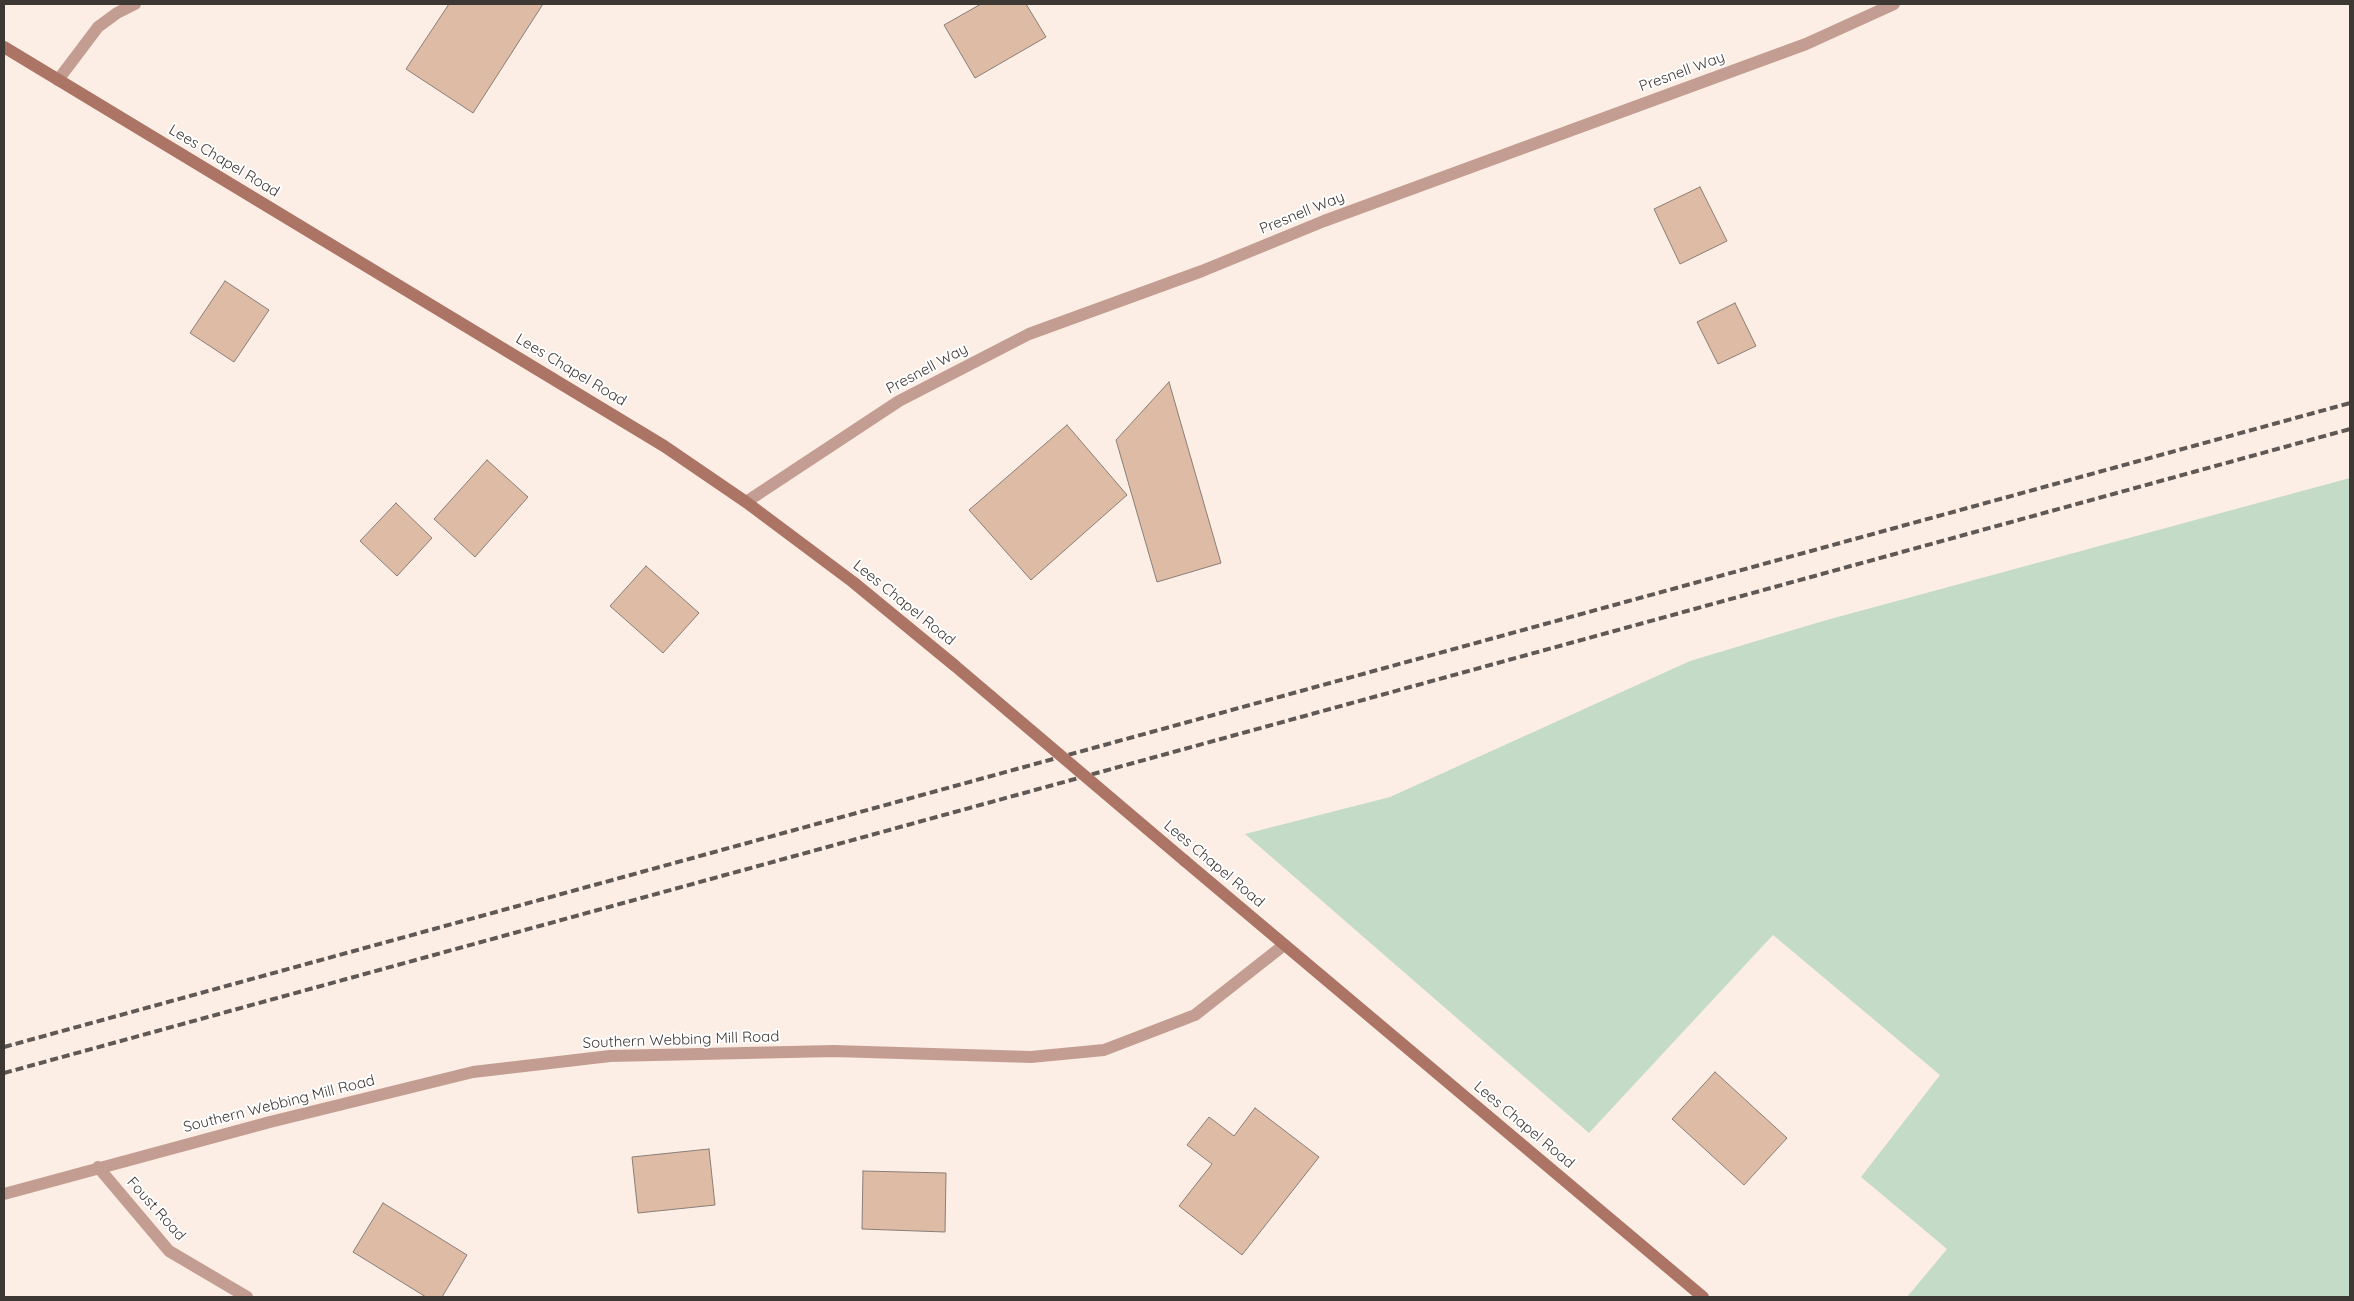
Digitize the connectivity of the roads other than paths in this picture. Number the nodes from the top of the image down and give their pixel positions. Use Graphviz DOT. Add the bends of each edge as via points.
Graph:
graph roads {
  1 [pos="136,4"];
  2 [pos="1894,4"];
  3 [pos="4,47"];
  4 [pos="58,80"];
  5 [pos="746,502"];
  6 [pos="1284,945"];
  7 [pos="98,1167"];
  8 [pos="4,1194"];
  9 [pos="247,1297"];
  10 [pos="1703,1297"];
  1 -- 4 [label="street" via="98,27"];
  2 -- 5 [label="street, Presnell Way" via="1806,44 1324,221 1202,271 1029,334 899,401"];
  3 -- 4 [label="main road, Lees Chapel Road"];
  4 -- 5 [label="main road, Lees Chapel Road" via="664,446"];
  5 -- 6 [label="main road, Lees Chapel Road, bridge" via="853,582"];
  6 -- 7 [label="street, Southern Webbing Mill Road" via="1195,1015 1104,1050 1031,1058 834,1051 581,1059 473,1072"];
  6 -- 10 [label="main road, Lees Chapel Road"];
  7 -- 8 [label="street, Southern Webbing Mill Road"];
  7 -- 9 [label="street, Foust Road" via="169,1251"];
}
